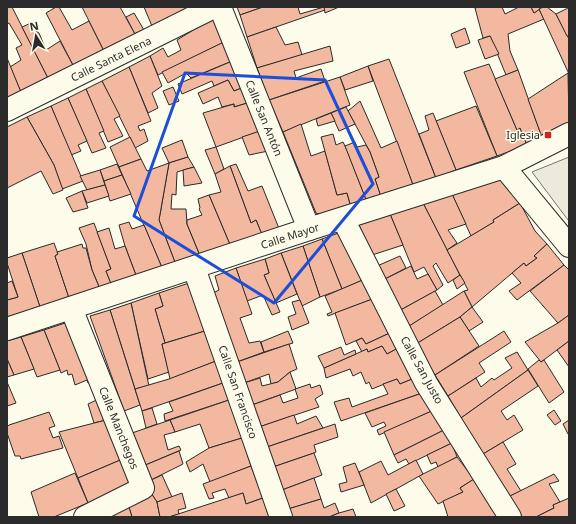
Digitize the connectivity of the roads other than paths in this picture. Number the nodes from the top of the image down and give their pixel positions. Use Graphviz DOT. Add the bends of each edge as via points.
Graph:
graph roads {
  1 [pos="214,7"];
  2 [pos="220,7"];
  3 [pos="7,110"];
  4 [pos="569,134"];
  5 [pos="504,166"];
  6 [pos="342,219"];
  7 [pos="309,229"];
  8 [pos="569,246"];
  9 [pos="194,268"];
  10 [pos="72,308"];
  11 [pos="7,329"];
  12 [pos="85,517"];
  13 [pos="281,517"];
  14 [pos="510,517"];
  1 -- 3 [label="street, Calle Santa Elena"];
  2 -- 7 [label="street, Calle San Antón"];
  4 -- 5 [label="street, Calle Mayor"];
  5 -- 6 [label="street, Calle Mayor"];
  5 -- 8 [label="street"];
  6 -- 7 [label="street, Calle Mayor"];
  6 -- 14 [label="street, Calle San Justo" via="426,383"];
  7 -- 9 [label="street, Calle Mayor"];
  9 -- 10 [label="street, Calle Mayor"];
  9 -- 13 [label="street, Calle San Francisco"];
  10 -- 11 [label="street, Calle Mayor"];
  10 -- 12 [label="street, Calle Manchegos" via="143,488"];
}
